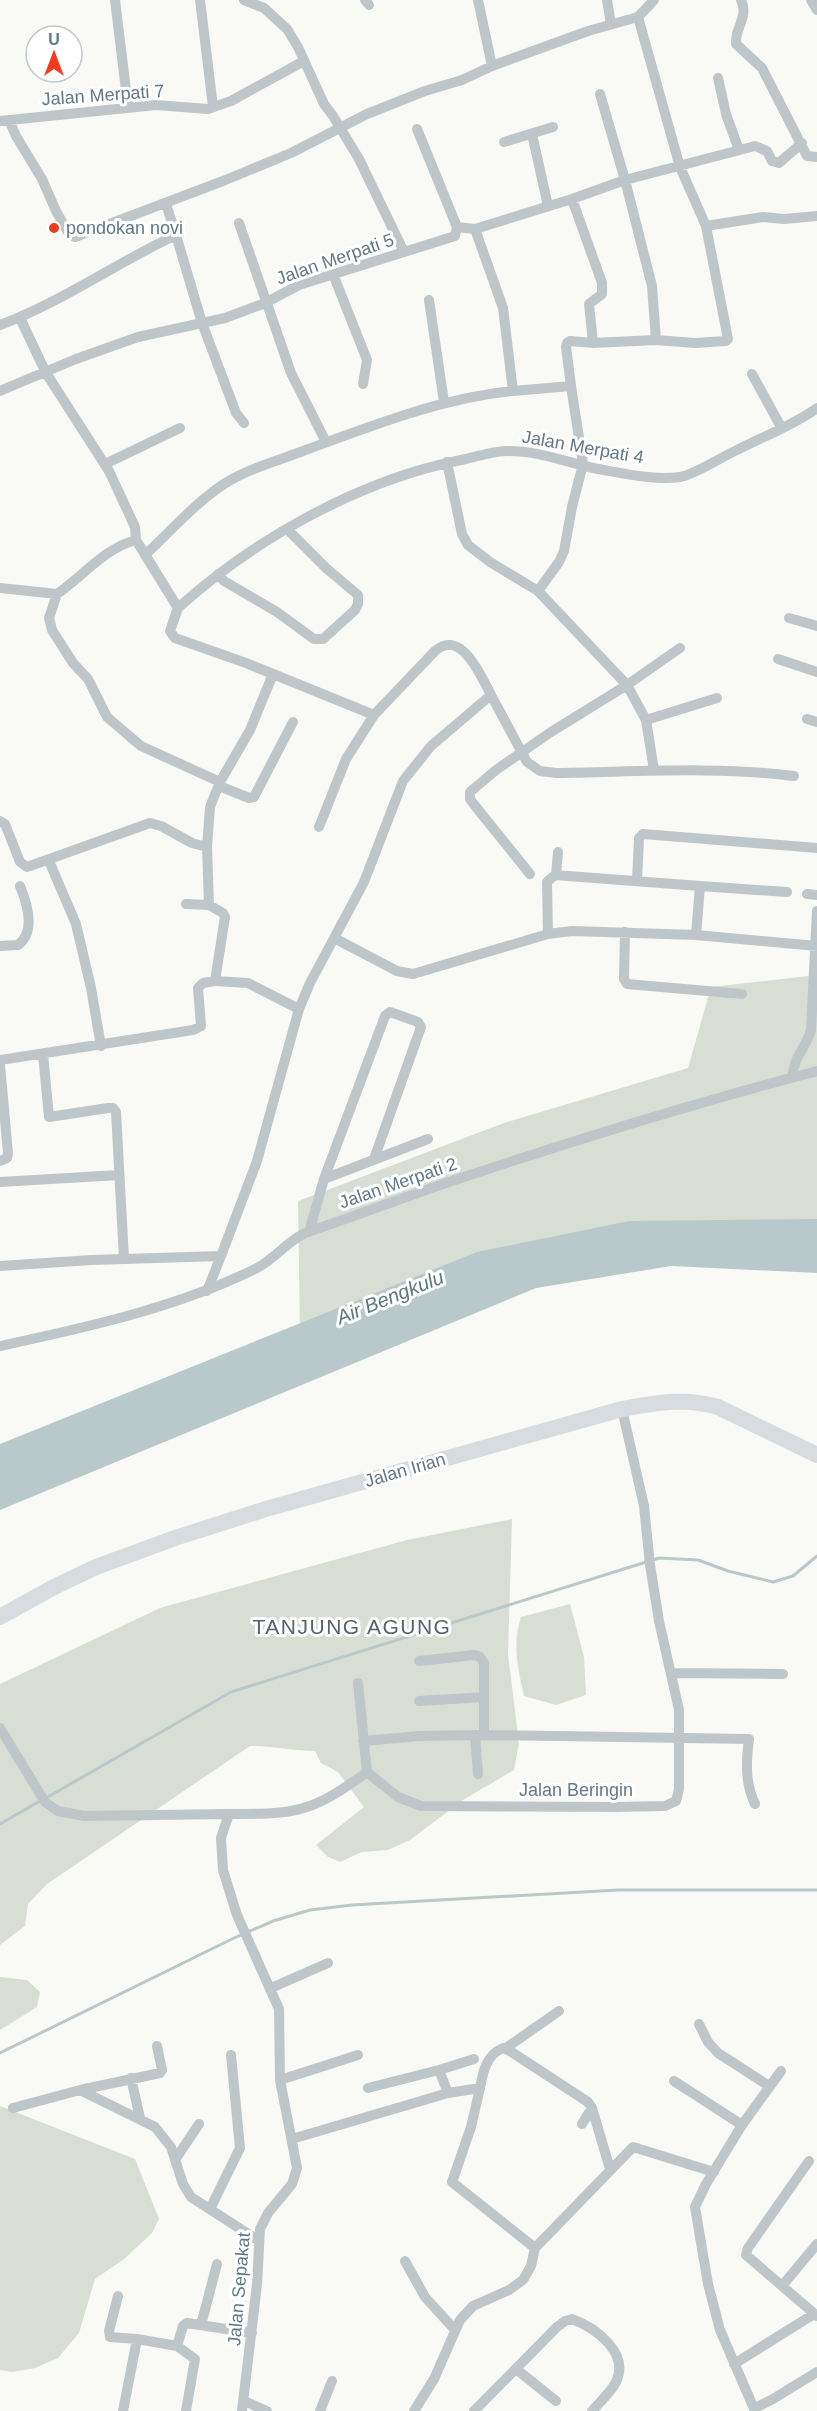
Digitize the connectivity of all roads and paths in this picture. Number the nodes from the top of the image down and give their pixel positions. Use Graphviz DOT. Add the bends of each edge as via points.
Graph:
graph roads {
  1 [pos="115,0"];
  2 [pos="200,0"];
  3 [pos="244,0"];
  4 [pos="478,0"];
  5 [pos="607,0"];
  6 [pos="654,0"];
  7 [pos="741,0"];
  8 [pos="811,0"];
  9 [pos="817,10"];
  10 [pos="638,17"];
  11 [pos="611,24"];
  12 [pos="304,61"];
  13 [pos="492,66"];
  14 [pos="718,78"];
  15 [pos="600,93"];
  16 [pos="128,107"];
  17 [pos="213,107"];
  18 [pos="4,120"];
  19 [pos="340,127"];
  20 [pos="553,127"];
  21 [pos="417,129"];
  22 [pos="532,134"];
  23 [pos="504,142"];
  24 [pos="802,143"];
  25 [pos="739,150"];
  26 [pos="817,157"];
  27 [pos="680,167"];
  28 [pos="625,180"];
  29 [pos="572,199"];
  30 [pos="166,204"];
  31 [pos="548,206"];
  32 [pos="817,216"];
  33 [pos="239,223"];
  34 [pos="706,226"];
  35 [pos="457,228"];
  36 [pos="475,229"];
  37 [pos="177,235"];
  38 [pos="404,252"];
  39 [pos="333,274"];
  40 [pos="429,300"];
  41 [pos="265,303"];
  42 [pos="20,318"];
  43 [pos="202,324"];
  44 [pos="0,325"];
  45 [pos="656,340"];
  46 [pos="593,343"];
  47 [pos="46,373"];
  48 [pos="752,374"];
  49 [pos="363,384"];
  50 [pos="571,386"];
  51 [pos="0,391"];
  52 [pos="513,391"];
  53 [pos="444,402"];
  54 [pos="817,408"];
  55 [pos="244,423"];
  56 [pos="781,427"];
  57 [pos="180,428"];
  58 [pos="327,442"];
  59 [pos="447,462"];
  60 [pos="105,464"];
  61 [pos="583,464"];
  62 [pos="288,530"];
  63 [pos="136,540"];
  64 [pos="146,554"];
  65 [pos="218,574"];
  66 [pos="0,588"];
  67 [pos="538,591"];
  68 [pos="57,594"];
  69 [pos="178,608"];
  70 [pos="789,618"];
  71 [pos="817,626"];
  72 [pos="680,648"];
  73 [pos="778,659"];
  74 [pos="817,672"];
  75 [pos="273,674"];
  76 [pos="627,685"];
  77 [pos="491,695"];
  78 [pos="717,698"];
  79 [pos="374,715"];
  80 [pos="646,720"];
  81 [pos="293,722"];
  82 [pos="522,752"];
  83 [pos="654,770"];
  84 [pos="794,776"];
  85 [pos="220,784"];
  86 [pos="0,821"];
  87 [pos="320,827"];
  88 [pos="207,847"];
  89 [pos="817,848"];
  90 [pos="558,852"];
  91 [pos="49,861"];
  92 [pos="530,874"];
  93 [pos="556,875"];
  94 [pos="637,881"];
  95 [pos="20,886"];
  96 [pos="700,886"];
  97 [pos="787,892"];
  98 [pos="186,904"];
  99 [pos="209,905"];
  100 [pos="817,911"];
  101 [pos="625,932"];
  102 [pos="548,934"];
  103 [pos="696,935"];
  104 [pos="334,938"];
  105 [pos="0,946"];
  106 [pos="816,946"];
  107 [pos="215,981"];
  108 [pos="742,994"];
  109 [pos="815,1001"];
  110 [pos="299,1009"];
  111 [pos="101,1046"];
  112 [pos="43,1054"];
  113 [pos="0,1063"];
  114 [pos="817,1071"];
  115 [pos="792,1077"];
  116 [pos="428,1139"];
  117 [pos="374,1159"];
  118 [pos="0,1161"];
  119 [pos="119,1175"];
  120 [pos="324,1179"];
  121 [pos="0,1182"];
  122 [pos="309,1232"];
  123 [pos="220,1256"];
  124 [pos="124,1259"];
  125 [pos="0,1266"];
  126 [pos="207,1291"];
  127 [pos="0,1346"];
  128 [pos="622,1409"];
  129 [pos="817,1455"];
  130 [pos="0,1617"];
  131 [pos="419,1660"];
  132 [pos="671,1673"];
  133 [pos="783,1674"];
  134 [pos="358,1683"];
  135 [pos="483,1697"];
  136 [pos="419,1701"];
  137 [pos="0,1728"];
  138 [pos="480,1735"];
  139 [pos="680,1738"];
  140 [pos="363,1742"];
  141 [pos="367,1772"];
  142 [pos="478,1774"];
  143 [pos="755,1804"];
  144 [pos="229,1814"];
  145 [pos="328,1963"];
  146 [pos="271,1988"];
  147 [pos="559,2011"];
  148 [pos="699,2024"];
  149 [pos="157,2046"];
  150 [pos="506,2048"];
  151 [pos="231,2055"];
  152 [pos="358,2055"];
  153 [pos="474,2059"];
  154 [pos="439,2070"];
  155 [pos="781,2071"];
  156 [pos="131,2078"];
  157 [pos="280,2080"];
  158 [pos="674,2081"];
  159 [pos="769,2086"];
  160 [pos="368,2088"];
  161 [pos="480,2088"];
  162 [pos="80,2090"];
  163 [pos="447,2093"];
  164 [pos="13,2108"];
  165 [pos="592,2108"];
  166 [pos="140,2118"];
  167 [pos="199,2124"];
  168 [pos="582,2124"];
  169 [pos="742,2125"];
  170 [pos="292,2139"];
  171 [pos="175,2160"];
  172 [pos="809,2161"];
  173 [pos="610,2169"];
  174 [pos="714,2172"];
  175 [pos="210,2209"];
  176 [pos="259,2241"];
  177 [pos="817,2244"];
  178 [pos="535,2248"];
  179 [pos="405,2261"];
  180 [pos="216,2264"];
  181 [pos="782,2286"];
  182 [pos="118,2296"];
  183 [pos="815,2315"];
  184 [pos="201,2325"];
  185 [pos="455,2330"];
  186 [pos="252,2333"];
  187 [pos="137,2339"];
  188 [pos="177,2346"];
  189 [pos="734,2364"];
  190 [pos="516,2369"];
  191 [pos="817,2372"];
  192 [pos="332,2381"];
  193 [pos="556,2401"];
  194 [pos="243,2406"];
  195 [pos="755,2409"];
  196 [pos="123,2411"];
  197 [pos="186,2411"];
  198 [pos="267,2411"];
  199 [pos="320,2411"];
  200 [pos="414,2411"];
  201 [pos="474,2411"];
  202 [pos="592,2411"];
  1 -- 16 [label="street"];
  2 -- 17 [label="street"];
  3 -- 12 [label="street" via="264,8 287,29"];
  4 -- 13 [label="street"];
  5 -- 11 [label="street"];
  6 -- 10 [label="street"];
  7 -- 24 [label="street" via="745,17 736,44 762,68"];
  8 -- 9 [label="street"];
  10 -- 11 [label="street"];
  10 -- 27 [label="street"];
  11 -- 13 [label="street"];
  12 -- 17 [label="street, Jalan Merpati 7"];
  12 -- 19 [label="street" via="324,104"];
  13 -- 19 [label="street"];
  14 -- 25 [label="street"];
  15 -- 28 [label="street"];
  16 -- 17 [label="street, Jalan Merpati 7"];
  16 -- 18 [label="street, Jalan Merpati 7"];
  18 -- 30 [label="street" via="72,236"];
  19 -- 30 [label="street" via="291,153"];
  19 -- 38 [label="street"];
  20 -- 22 [label="street"];
  21 -- 35 [label="street"];
  22 -- 23 [label="street"];
  22 -- 31 [label="street"];
  24 -- 25 [label="street" via="779,163 772,161 762,148"];
  24 -- 26 [label="street" via="807,156"];
  25 -- 27 [label="street"];
  27 -- 28 [label="street"];
  27 -- 34 [label="street"];
  28 -- 29 [label="street"];
  28 -- 45 [label="street" via="652,286"];
  29 -- 31 [label="street"];
  29 -- 46 [label="street" via="602,283 602,294 589,304"];
  30 -- 37 [label="street"];
  31 -- 36 [label="street"];
  32 -- 34 [label="street" via="763,217"];
  33 -- 41 [label="street"];
  34 -- 45 [label="street" via="727,340"];
  35 -- 36 [label="street"];
  35 -- 38 [label="street, Jalan Merpati 5" via="454,236"];
  36 -- 52 [label="street" via="506,325"];
  37 -- 42 [label="street"];
  37 -- 43 [label="street"];
  38 -- 39 [label="street, Jalan Merpati 5"];
  39 -- 41 [label="street, Jalan Merpati 5" via="299,285"];
  39 -- 49 [label="street" via="368,360"];
  40 -- 53 [label="street"];
  41 -- 43 [label="street, Jalan Merpati 5"];
  41 -- 58 [label="street" via="291,373"];
  42 -- 44 [label="street"];
  42 -- 47 [label="street"];
  43 -- 47 [label="street, Jalan Merpati 5" via="138,337"];
  43 -- 55 [label="street" via="236,413"];
  45 -- 46 [label="street"];
  46 -- 50 [label="street" via="567,343"];
  47 -- 51 [label="street, Jalan Merpati 5"];
  47 -- 60 [label="street"];
  48 -- 56 [label="street"];
  50 -- 52 [label="street"];
  50 -- 61 [label="street"];
  52 -- 53 [label="street"];
  53 -- 58 [label="street"];
  54 -- 56 [label="street, Jalan Merpati 4"];
  56 -- 61 [label="street, Jalan Merpati 4" via="683,477 596,469"];
  57 -- 60 [label="street"];
  58 -- 64 [label="street" via="224,484"];
  59 -- 61 [label="street, Jalan Merpati 4" via="503,451 539,453"];
  59 -- 62 [label="street, Jalan Merpati 4" via="362,489"];
  59 -- 67 [label="street" via="462,534 468,545"];
  60 -- 63 [label="street" via="135,527"];
  61 -- 67 [label="street" via="564,551"];
  62 -- 65 [label="street, Jalan Merpati 4"];
  62 -- 65 [label="street" via="359,598 354,610 323,639 314,639"];
  63 -- 64 [label="street"];
  63 -- 68 [label="street" via="97,561"];
  64 -- 69 [label="street"];
  65 -- 69 [label="street, Jalan Merpati 4"];
  66 -- 68 [label="street"];
  67 -- 76 [label="street"];
  68 -- 85 [label="street" via="49,618 52,630 88,679 107,717 141,746"];
  69 -- 75 [label="street" via="170,631 175,638"];
  70 -- 71 [label="street"];
  72 -- 76 [label="street"];
  73 -- 74 [label="street"];
  75 -- 79 [label="street"];
  75 -- 85 [label="street" via="250,730"];
  76 -- 80 [label="street"];
  76 -- 82 [label="street"];
  77 -- 79 [label="street" via="472,661 455,645 447,644 435,651"];
  77 -- 82 [label="street"];
  77 -- 104 [label="street" via="431,746 410,770 364,882"];
  78 -- 80 [label="street"];
  79 -- 87 [label="street" via="346,759"];
  80 -- 83 [label="street"];
  81 -- 85 [label="street" via="254,797"];
  82 -- 83 [label="street" via="533,768 546,772"];
  82 -- 92 [label="street" via="476,786 470,796"];
  83 -- 84 [label="street" via="731,770"];
  85 -- 88 [label="street" via="210,807"];
  86 -- 91 [label="street" via="7,827 23,866"];
  88 -- 91 [label="street" via="150,824"];
  88 -- 99 [label="street"];
  89 -- 94 [label="street" via="643,834 639,838"];
  90 -- 93 [label="street"];
  91 -- 111 [label="street" via="76,924"];
  93 -- 94 [label="street"];
  93 -- 102 [label="street" via="547,882"];
  94 -- 96 [label="street"];
  95 -- 105 [label="street" via="28,917 24,938 18,945"];
  96 -- 97 [label="street"];
  96 -- 103 [label="street"];
  98 -- 99 [label="street"];
  99 -- 107 [label="street" via="225,917"];
  100 -- 106 [label="street"];
  101 -- 102 [label="street"];
  101 -- 103 [label="street"];
  101 -- 108 [label="street" via="627,984"];
  102 -- 104 [label="street" via="413,975 397,971"];
  103 -- 106 [label="street"];
  104 -- 110 [label="street"];
  106 -- 109 [label="street"];
  107 -- 110 [label="street" via="248,983"];
  107 -- 111 [label="street" via="198,988 200,1028"];
  109 -- 115 [label="street" via="808,1041 796,1056"];
  110 -- 123 [label="street" via="256,1161"];
  111 -- 112 [label="street"];
  112 -- 113 [label="street"];
  112 -- 119 [label="street" via="49,1116 115,1110"];
  113 -- 118 [label="street" via="8,1154"];
  114 -- 115 [label="street, Jalan Merpati 2"];
  115 -- 122 [label="street, Jalan Merpati 2" via="454,1180"];
  116 -- 117 [label="street"];
  117 -- 120 [label="street"];
  117 -- 120 [label="street" via="421,1027 418,1022 390,1012 385,1016"];
  119 -- 121 [label="street"];
  119 -- 124 [label="street"];
  120 -- 122 [label="street"];
  122 -- 126 [label="street, Jalan Merpati 2" via="263,1265"];
  123 -- 124 [label="street"];
  123 -- 126 [label="street"];
  124 -- 125 [label="street"];
  126 -- 127 [label="street, Jalan Merpati 2"];
  128 -- 129 [label="main road, Jalan Irian" via="675,1401 704,1403"];
  128 -- 130 [label="main road, Jalan Irian" via="175,1538 96,1567"];
  128 -- 132 [label="street, Jalan Beringin" via="644,1506 649,1560"];
  131 -- 135 [label="street" via="480,1657 484,1663"];
  132 -- 133 [label="street"];
  132 -- 139 [label="street, Jalan Beringin"];
  134 -- 140 [label="street"];
  135 -- 136 [label="street"];
  135 -- 138 [label="street"];
  137 -- 144 [label="street" via="45,1802 58,1811 76,1816"];
  138 -- 139 [label="street"];
  138 -- 140 [label="street"];
  138 -- 142 [label="street"];
  139 -- 141 [label="street, Jalan Beringin" via="678,1799 665,1806 421,1806 398,1797"];
  139 -- 143 [label="street" via="749,1739 746,1768 748,1789"];
  140 -- 141 [label="street"];
  141 -- 144 [label="street" via="311,1807 286,1813"];
  144 -- 146 [label="street, Jalan Sepakat" via="222,1831 223,1870 237,1915"];
  145 -- 146 [label="street"];
  146 -- 157 [label="street, Jalan Sepakat" via="280,2018"];
  147 -- 150 [label="street"];
  148 -- 159 [label="street" via="718,2053"];
  149 -- 156 [label="street" via="161,2072"];
  150 -- 161 [label="street" via="496,2051 488,2061"];
  150 -- 165 [label="street" via="586,2100"];
  151 -- 175 [label="street" via="240,2148"];
  152 -- 157 [label="street"];
  153 -- 154 [label="street"];
  154 -- 160 [label="street"];
  154 -- 163 [label="street"];
  155 -- 159 [label="street"];
  156 -- 162 [label="street"];
  156 -- 166 [label="street"];
  157 -- 170 [label="street, Jalan Sepakat"];
  158 -- 169 [label="street"];
  159 -- 169 [label="street"];
  161 -- 163 [label="street"];
  161 -- 178 [label="street" via="452,2182"];
  162 -- 164 [label="street"];
  162 -- 166 [label="street"];
  163 -- 170 [label="street"];
  165 -- 168 [label="street"];
  165 -- 173 [label="street"];
  166 -- 171 [label="street" via="162,2133"];
  167 -- 171 [label="street"];
  169 -- 174 [label="street"];
  170 -- 176 [label="street, Jalan Sepakat" via="296,2176 265,2217"];
  171 -- 175 [label="street" via="189,2194"];
  172 -- 181 [label="street" via="746,2252 749,2260"];
  173 -- 174 [label="street" via="635,2147"];
  173 -- 178 [label="street"];
  174 -- 189 [label="street" via="698,2199 695,2215 720,2330"];
  175 -- 176 [label="street"];
  176 -- 186 [label="street, Jalan Sepakat"];
  177 -- 181 [label="street"];
  178 -- 185 [label="street" via="523,2280 473,2306"];
  179 -- 185 [label="street" via="425,2297"];
  180 -- 184 [label="street"];
  181 -- 183 [label="street"];
  182 -- 187 [label="street" via="109,2336"];
  183 -- 189 [label="street"];
  184 -- 186 [label="street"];
  184 -- 188 [label="street" via="184,2325"];
  185 -- 200 [label="street" via="434,2379"];
  186 -- 194 [label="street, Jalan Sepakat"];
  187 -- 188 [label="street"];
  187 -- 196 [label="street"];
  188 -- 197 [label="street" via="195,2359"];
  189 -- 195 [label="street"];
  190 -- 193 [label="street"];
  190 -- 201 [label="street"];
  190 -- 202 [label="street" via="561,2323 568,2319 578,2322 606,2340 619,2364 616,2383"];
  191 -- 195 [label="street"];
  192 -- 199 [label="street"];
  194 -- 198 [label="street"];
}
